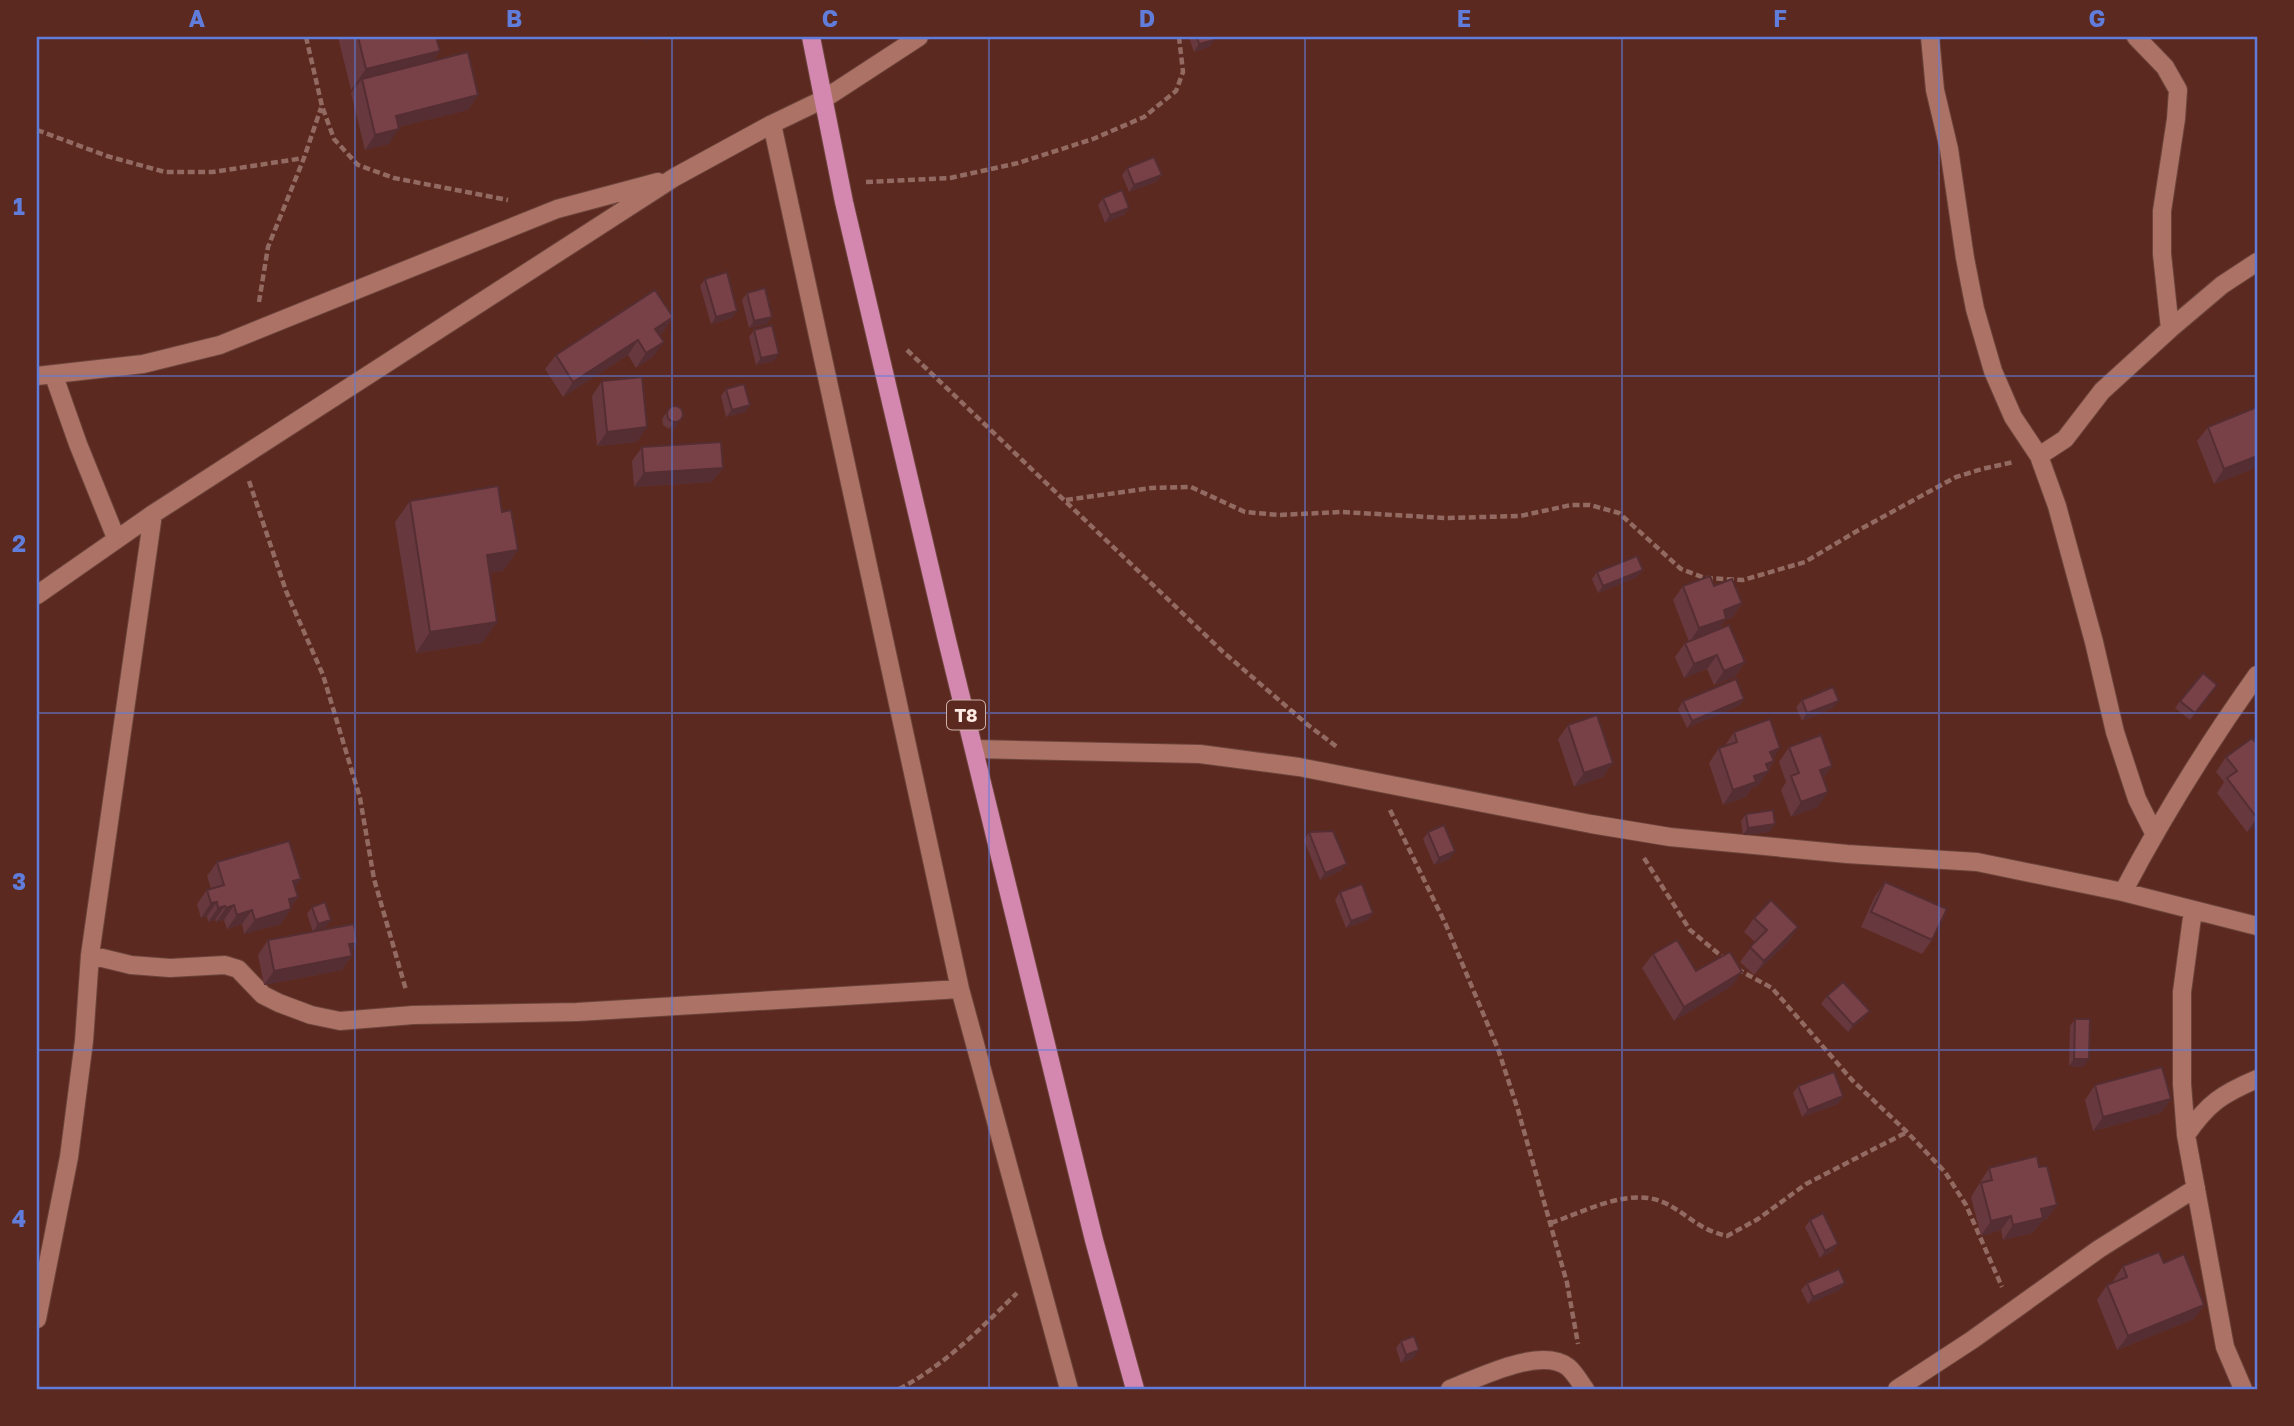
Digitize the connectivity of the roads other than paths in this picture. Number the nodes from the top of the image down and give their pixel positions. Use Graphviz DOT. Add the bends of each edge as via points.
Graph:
graph roads {
  1 [pos="811,37"];
  2 [pos="919,37"];
  3 [pos="1930,37"];
  4 [pos="2136,37"];
  5 [pos="824,99"];
  6 [pos="772,124"];
  7 [pos="675,177"];
  8 [pos="2257,262"];
  9 [pos="2170,329"];
  10 [pos="42,372"];
  11 [pos="2039,456"];
  12 [pos="153,514"];
  13 [pos="116,538"];
  14 [pos="37,594"];
  15 [pos="2257,675"];
  16 [pos="975,749"];
  17 [pos="2154,833"];
  18 [pos="2123,892"];
  19 [pos="2193,910"];
  20 [pos="2257,926"];
  21 [pos="90,955"];
  22 [pos="960,989"];
  23 [pos="2257,1080"];
  24 [pos="2186,1135"];
  25 [pos="2196,1188"];
  26 [pos="37,1320"];
  27 [pos="1069,1389"];
  28 [pos="1135,1389"];
  29 [pos="1450,1389"];
  30 [pos="1585,1389"];
  31 [pos="1897,1389"];
  32 [pos="2243,1389"];
  1 -- 5 [label="main road, T8"];
  2 -- 5 [label="street"];
  3 -- 11 [label="street" via="1935,90 1975,309 1993,371"];
  4 -- 9 [label="street" via="2165,66 2178,90 2162,211"];
  5 -- 6 [label="street"];
  5 -- 16 [label="main road, T8"];
  6 -- 7 [label="street"];
  6 -- 22 [label="street"];
  7 -- 10 [label="street" via="557,209 220,345 143,365"];
  7 -- 12 [label="street"];
  8 -- 9 [label="street"];
  9 -- 11 [label="street" via="2102,391 2065,439"];
  10 -- 13 [label="street" via="78,444"];
  11 -- 17 [label="street" via="2060,517 2115,732 2137,799"];
  12 -- 13 [label="street"];
  12 -- 21 [label="street"];
  13 -- 14 [label="street"];
  15 -- 17 [label="street"];
  16 -- 18 [label="street" via="1200,754 1299,767 1670,837 1977,862"];
  16 -- 28 [label="main road, T8"];
  17 -- 18 [label="street"];
  18 -- 19 [label="street"];
  19 -- 20 [label="street"];
  19 -- 24 [label="street" via="2182,992"];
  21 -- 22 [label="street" via="170,968 225,965 238,969 263,995 279,1003 340,1021"];
  21 -- 26 [label="street" via="69,1157"];
  22 -- 27 [label="street"];
  23 -- 24 [label="street" via="2214,1102"];
  24 -- 25 [label="street"];
  25 -- 31 [label="street"];
  25 -- 32 [label="street" via="2225,1347"];
  29 -- 30 [label="street" via="1513,1365 1547,1359 1567,1366"];
}
